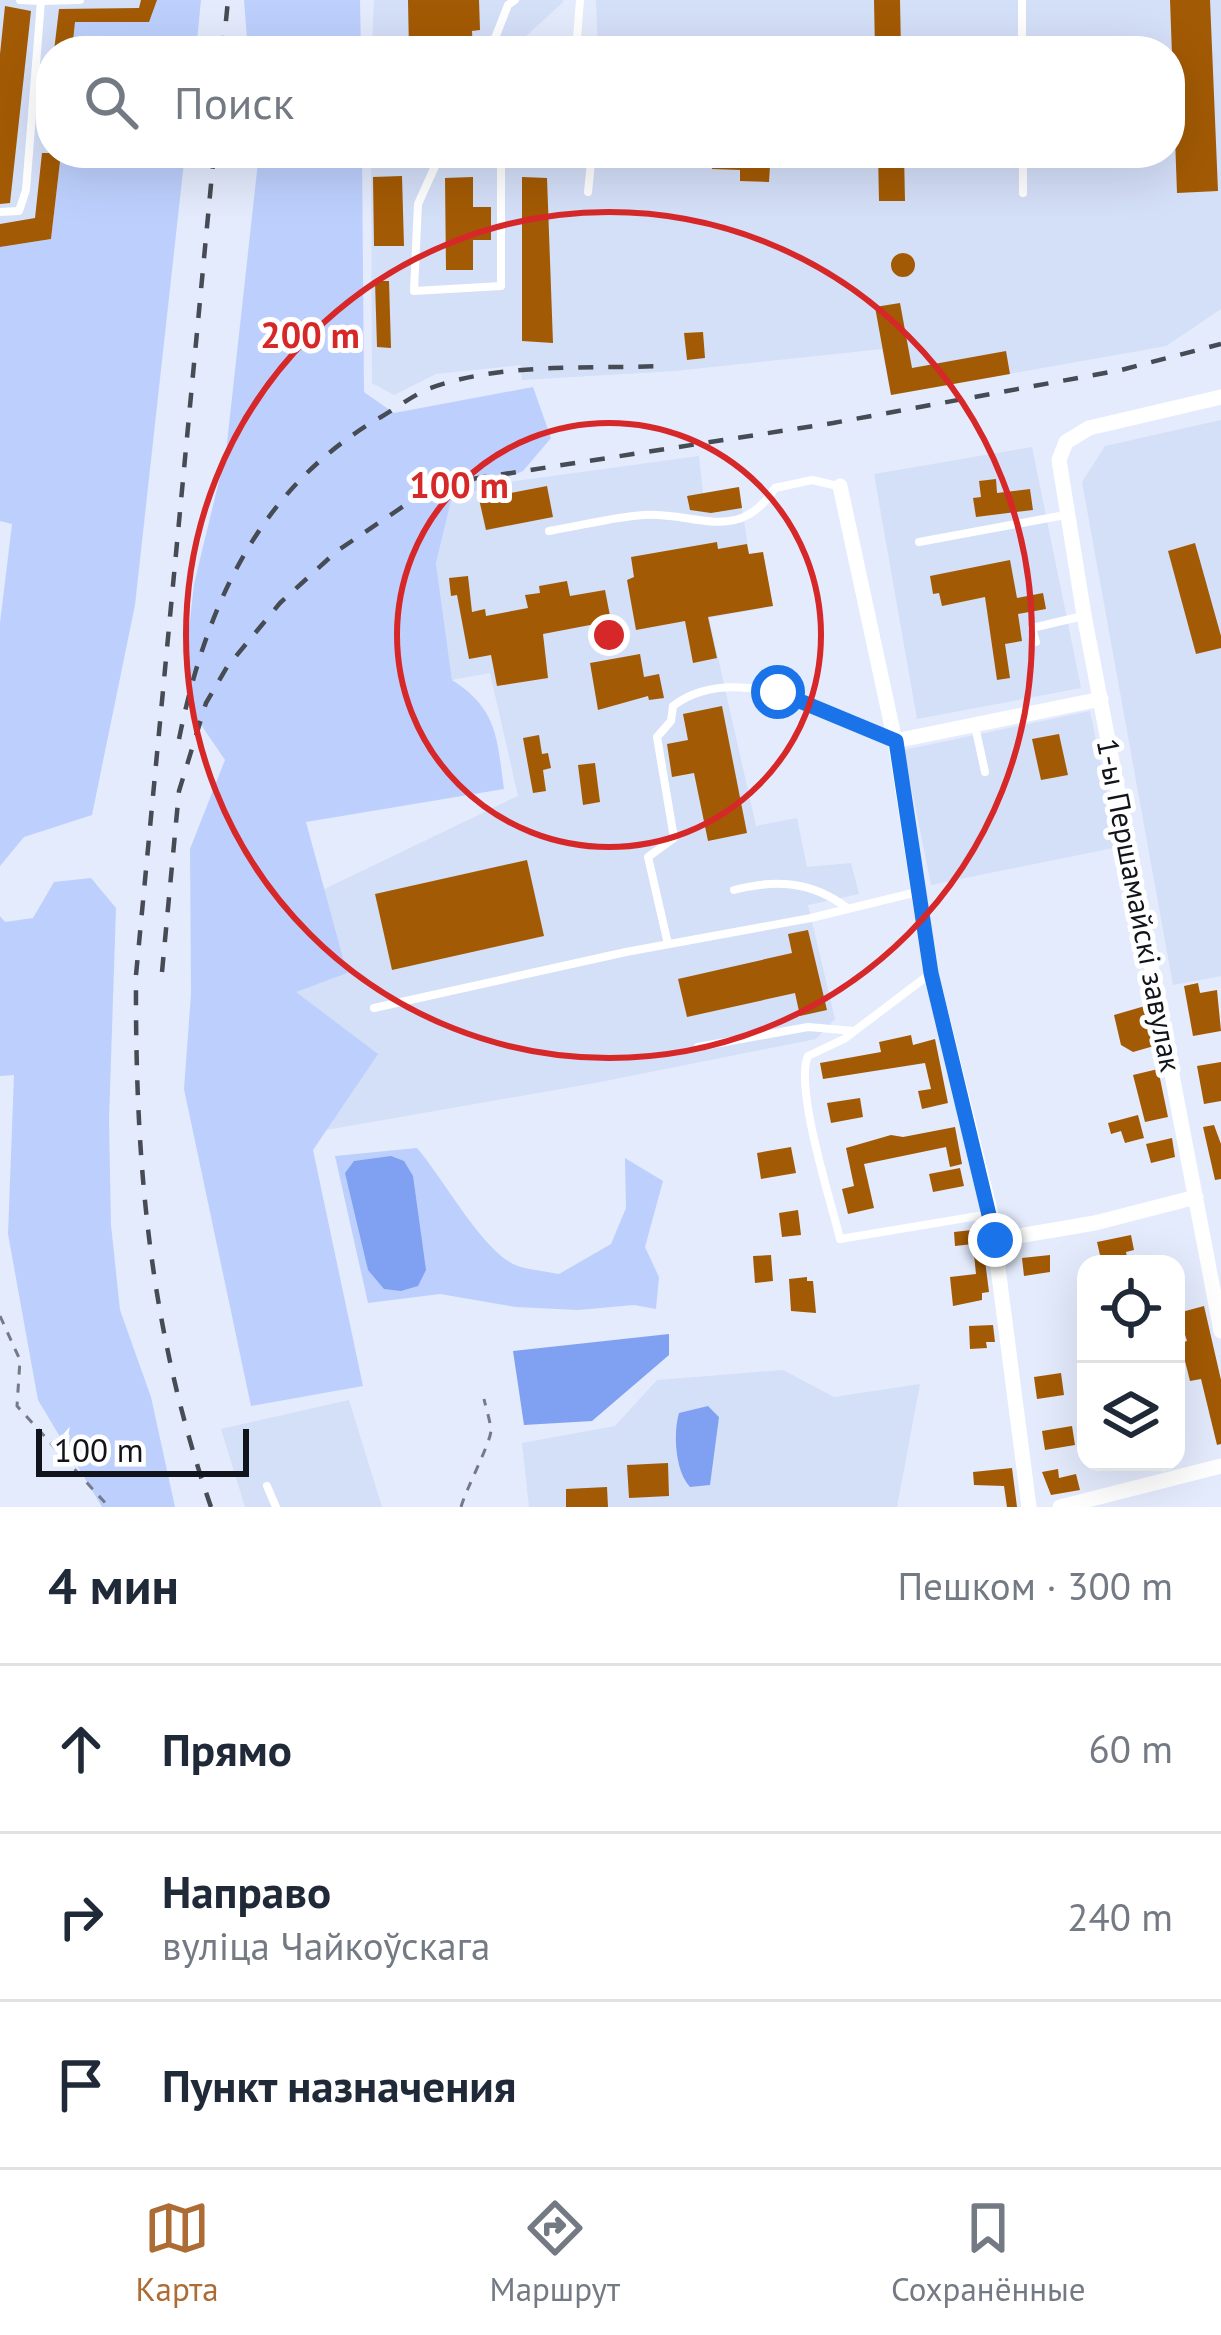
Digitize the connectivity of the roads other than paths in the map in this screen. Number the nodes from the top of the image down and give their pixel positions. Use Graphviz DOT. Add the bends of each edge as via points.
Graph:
graph roads {
  1 [pos="20,0"];
  2 [pos="80,0"];
  3 [pos="515,0"];
  4 [pos="580,0"];
  5 [pos="1022,0"];
  6 [pos="41,1"];
  7 [pos="38,36"];
  8 [pos="496,36"];
  9 [pos="577,36"];
  10 [pos="1022,36"];
  11 [pos="36,64"];
  12 [pos="434,168"];
  13 [pos="501,168"];
  14 [pos="590,168"];
  15 [pos="1023,168"];
  16 [pos="588,192"];
  17 [pos="1023,193"];
  18 [pos="0,212"];
  19 [pos="1221,398"];
  20 [pos="840,486"];
  21 [pos="1066,514"];
  22 [pos="548,531"];
  23 [pos="920,542"];
  24 [pos="1084,615"];
  25 [pos="1036,642"];
  26 [pos="1101,699"];
  27 [pos="975,724"];
  28 [pos="896,741"];
  29 [pos="985,772"];
  30 [pos="734,890"];
  31 [pos="919,892"];
  32 [pos="848,909"];
  33 [pos="668,944"];
  34 [pos="931,973"];
  35 [pos="374,1008"];
  36 [pos="855,1031"];
  37 [pos="698,1047"];
  38 [pos="1196,1197"];
  39 [pos="991,1214"];
  40 [pos="995,1240"];
  41 [pos="1221,1331"];
  42 [pos="1221,1466"];
  43 [pos="267,1486"];
  44 [pos="276,1507"];
  45 [pos="1029,1507"];
  46 [pos="1060,1507"];
  1 -- 6 [label="lane"];
  2 -- 6 [label="lane"];
  3 -- 8 [label="lane"];
  4 -- 9 [label="lane"];
  5 -- 10 [label="lane"];
  6 -- 7 [label="lane"];
  11 -- 18 [label="lane" via="26,190 20,211"];
  12 -- 13 [label="lane" via="418,204 414,291 501,286"];
  14 -- 16 [label="lane"];
  15 -- 17 [label="lane"];
  19 -- 21 [label="street, 1-ы Першамайскі завулак" via="1089,428 1066,442 1059,460"];
  20 -- 22 [label="lane" via="775,488 744,518 705,524 648,514"];
  20 -- 28 [label="street"];
  21 -- 23 [label="lane"];
  21 -- 24 [label="street, 1-ы Першамайскі завулак"];
  24 -- 25 [label="lane" via="1032,628"];
  24 -- 26 [label="street, 1-ы Першамайскі завулак"];
  26 -- 27 [label="street"];
  26 -- 38 [label="street, 1-ы Першамайскі завулак"];
  27 -- 28 [label="street"];
  27 -- 29 [label="lane"];
  28 -- 31 [label="street"];
  28 -- 33 [label="lane" via="778,692 725,689 673,706 657,737 674,838 648,857"];
  30 -- 32 [label="lane" via="768,881 807,886"];
  31 -- 32 [label="lane"];
  31 -- 34 [label="street"];
  32 -- 33 [label="lane"];
  33 -- 35 [label="lane"];
  34 -- 36 [label="lane"];
  34 -- 39 [label="street"];
  36 -- 37 [label="lane" via="808,1027"];
  36 -- 39 [label="lane" via="808,1056 802,1075 840,1240"];
  38 -- 40 [label="street"];
  38 -- 41 [label="street, 1-ы Першамайскі завулак"];
  39 -- 40 [label="street"];
  40 -- 45 [label="street"];
  42 -- 46 [label="street"];
  43 -- 44 [label="lane"];
}
